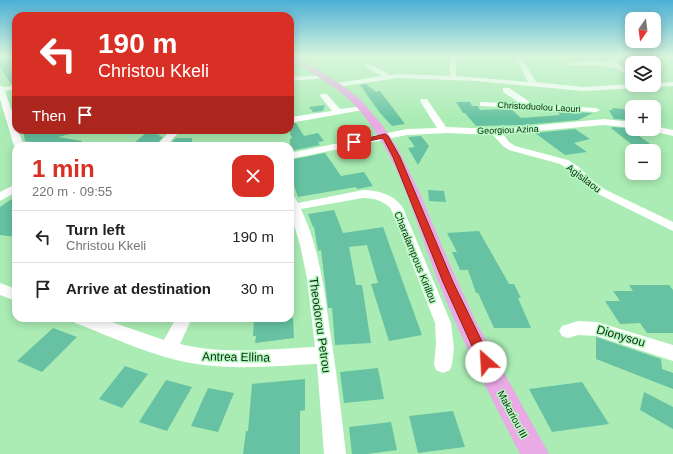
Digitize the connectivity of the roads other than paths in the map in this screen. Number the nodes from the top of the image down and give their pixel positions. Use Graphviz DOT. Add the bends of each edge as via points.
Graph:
graph roads {
  1 [pos="318,78"];
  2 [pos="325,78"];
  3 [pos="380,78"];
  4 [pos="456,78"];
  5 [pos="530,78"];
  6 [pos="294,79"];
  7 [pos="533,84"];
  8 [pos="661,84"];
  9 [pos="673,84"];
  10 [pos="337,85"];
  11 [pos="12,87"];
  12 [pos="1,88"];
  13 [pos="506,90"];
  14 [pos="625,90"];
  15 [pos="324,96"];
  16 [pos="592,99"];
  17 [pos="424,102"];
  18 [pos="482,104"];
  19 [pos="531,106"];
  20 [pos="363,108"];
  21 [pos="338,112"];
  22 [pos="10,118"];
  23 [pos="294,119"];
  24 [pos="0,120"];
  25 [pos="604,122"];
  26 [pos="12,124"];
  27 [pos="625,124"];
  28 [pos="443,130"];
  29 [pos="661,130"];
  30 [pos="496,132"];
  31 [pos="673,133"];
  32 [pos="172,134"];
  33 [pos="385,136"];
  34 [pos="165,142"];
  35 [pos="294,155"];
  36 [pos="12,190"];
  37 [pos="0,197"];
  38 [pos="294,203"];
  39 [pos="294,209"];
  40 [pos="673,227"];
  41 [pos="0,289"];
  42 [pos="12,293"];
  43 [pos="92,322"];
  44 [pos="182,322"];
  45 [pos="568,331"];
  46 [pos="169,349"];
  47 [pos="673,353"];
  48 [pos="325,354"];
  49 [pos="443,364"];
  50 [pos="335,454"];
  51 [pos="535,454"];
  1 -- 6 [label="street"];
  2 -- 10 [label="main road, Makariou III"];
  3 -- 10 [label="street"];
  4 -- 7 [label="street"];
  5 -- 7 [label="street"];
  7 -- 16 [label="street"];
  8 -- 9 [label="street"];
  10 -- 20 [label="main road, Makariou III"];
  11 -- 12 [label="street"];
  12 -- 22 [label="street"];
  13 -- 19 [label="street"];
  14 -- 16 [label="street"];
  15 -- 21 [label="street"];
  16 -- 19 [label="street, Christoduolou Laouri"];
  16 -- 25 [label="street"];
  17 -- 28 [label="street"];
  18 -- 19 [label="street, Christoduolou Laouri"];
  20 -- 21 [label="street"];
  20 -- 33 [label="main road, Makariou III"];
  21 -- 23 [label="street"];
  22 -- 24 [label="street"];
  22 -- 26 [label="street"];
  25 -- 27 [label="street, Georgiou Azina"];
  25 -- 30 [label="street, Georgiou Azina"];
  28 -- 30 [label="street, Georgiou Azina"];
  28 -- 33 [label="street, Georgiou Azina"];
  29 -- 31 [label="street"];
  30 -- 40 [label="street, Agisilaou" via="509,146 564,162 602,192"];
  32 -- 34 [label="street"];
  33 -- 35 [label="street, Georgiou Azina"];
  33 -- 51 [label="main road, Makariou III" via="397,157 448,282 480,351"];
  36 -- 37 [label="street"];
  38 -- 49 [label="street, Charalampous Kirillou" via="363,194 379,196 392,202 397,208 443,323 446,337"];
  39 -- 48 [label="street, Theodorou Petrou" via="314,274"];
  41 -- 42 [label="street"];
  43 -- 46 [label="street, Antrea Ellina"];
  44 -- 46 [label="street"];
  45 -- 47 [label="street, Dionysou" via="578,328 597,329"];
  46 -- 48 [label="street, Antrea Ellina" via="222,359"];
  48 -- 50 [label="street, Theodorou Petrou"];
}
